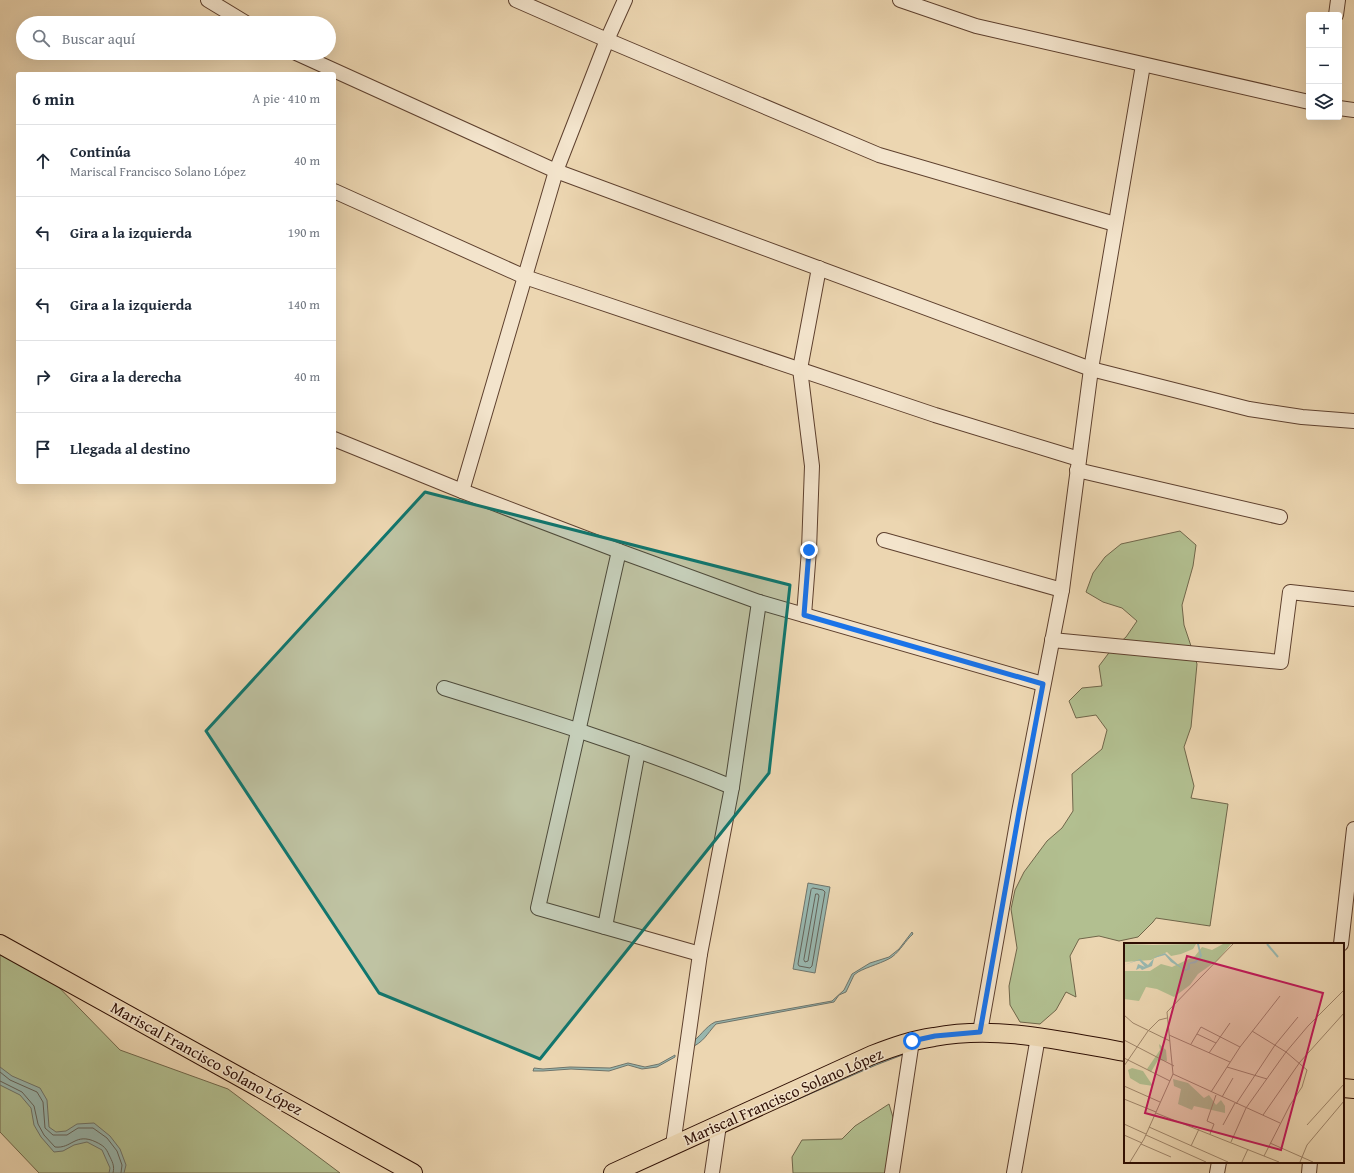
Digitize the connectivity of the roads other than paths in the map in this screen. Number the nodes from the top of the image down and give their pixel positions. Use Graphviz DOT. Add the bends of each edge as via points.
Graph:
graph roads {
  1 [pos="208,0"];
  2 [pos="516,0"];
  3 [pos="624,0"];
  4 [pos="900,0"];
  5 [pos="1338,0"];
  6 [pos="1336,12"];
  7 [pos="234,16"];
  8 [pos="607,40"];
  9 [pos="311,60"];
  10 [pos="1143,65"];
  11 [pos="1306,101"];
  12 [pos="1342,108"];
  13 [pos="1354,110"];
  14 [pos="556,171"];
  15 [pos="336,192"];
  16 [pos="1115,224"];
  17 [pos="819,268"];
  18 [pos="525,277"];
  19 [pos="800,369"];
  20 [pos="1091,369"];
  21 [pos="1354,421"];
  22 [pos="336,440"];
  23 [pos="1078,464"];
  24 [pos="462,491"];
  25 [pos="1280,517"];
  26 [pos="884,540"];
  27 [pos="619,550"];
  28 [pos="1062,590"];
  29 [pos="1354,599"];
  30 [pos="759,602"];
  31 [pos="804,615"];
  32 [pos="1052,640"];
  33 [pos="1043,684"];
  34 [pos="444,688"];
  35 [pos="578,730"];
  36 [pos="638,751"];
  37 [pos="732,787"];
  38 [pos="1354,829"];
  39 [pos="605,927"];
  40 [pos="1341,943"];
  41 [pos="0,944"];
  42 [pos="700,954"];
  43 [pos="980,1032"];
  44 [pos="1038,1037"];
  45 [pos="912,1041"];
  46 [pos="1124,1052"];
  47 [pos="1344,1088"];
  48 [pos="1354,1089"];
  49 [pos="719,1125"];
  50 [pos="673,1146"];
  51 [pos="1218,1163"];
  52 [pos="1310,1163"];
  53 [pos="413,1173"];
  54 [pos="613,1173"];
  55 [pos="712,1173"];
  56 [pos="892,1173"];
  57 [pos="1014,1173"];
  58 [pos="1217,1173"];
  59 [pos="1309,1173"];
  1 -- 7 [label="street"];
  2 -- 8 [label="street"];
  3 -- 8 [label="street"];
  4 -- 10 [label="street" via="976,26"];
  5 -- 6 [label="street"];
  8 -- 14 [label="street"];
  8 -- 16 [label="street" via="879,155"];
  9 -- 14 [label="street"];
  10 -- 11 [label="street"];
  10 -- 16 [label="street"];
  12 -- 13 [label="street"];
  14 -- 17 [label="street"];
  14 -- 18 [label="street"];
  15 -- 18 [label="street"];
  16 -- 20 [label="street"];
  17 -- 19 [label="street"];
  17 -- 20 [label="street"];
  18 -- 19 [label="street"];
  18 -- 24 [label="street"];
  19 -- 23 [label="street"];
  19 -- 31 [label="street" via="812,466"];
  20 -- 21 [label="street" via="1249,409"];
  20 -- 23 [label="street"];
  22 -- 24 [label="street"];
  23 -- 25 [label="street"];
  23 -- 28 [label="street"];
  24 -- 27 [label="street"];
  26 -- 28 [label="street"];
  27 -- 30 [label="street"];
  27 -- 35 [label="street"];
  28 -- 32 [label="street"];
  29 -- 32 [label="street" via="1290,592 1281,662"];
  30 -- 31 [label="street"];
  30 -- 37 [label="street"];
  31 -- 33 [label="street"];
  32 -- 33 [label="street"];
  33 -- 43 [label="street"];
  34 -- 35 [label="street"];
  35 -- 36 [label="street"];
  35 -- 39 [label="street" via="538,908"];
  36 -- 37 [label="street"];
  36 -- 39 [label="street"];
  37 -- 42 [label="street"];
  38 -- 40 [label="street"];
  39 -- 42 [label="street"];
  41 -- 53 [label="main road, Mariscal Francisco Solano López"];
  42 -- 50 [label="street"];
  43 -- 44 [label="main road, Mariscal Francisco Solano López"];
  43 -- 45 [label="main road, Mariscal Francisco Solano López"];
  44 -- 46 [label="main road, Mariscal Francisco Solano López"];
  44 -- 57 [label="street"];
  45 -- 49 [label="main road, Mariscal Francisco Solano López" via="872,1055"];
  45 -- 56 [label="street"];
  47 -- 48 [label="main road"];
  49 -- 50 [label="main road, Mariscal Francisco Solano López"];
  49 -- 55 [label="street"];
  50 -- 54 [label="main road, Mariscal Francisco Solano López"];
  51 -- 58 [label="street"];
  52 -- 59 [label="street"];
}
